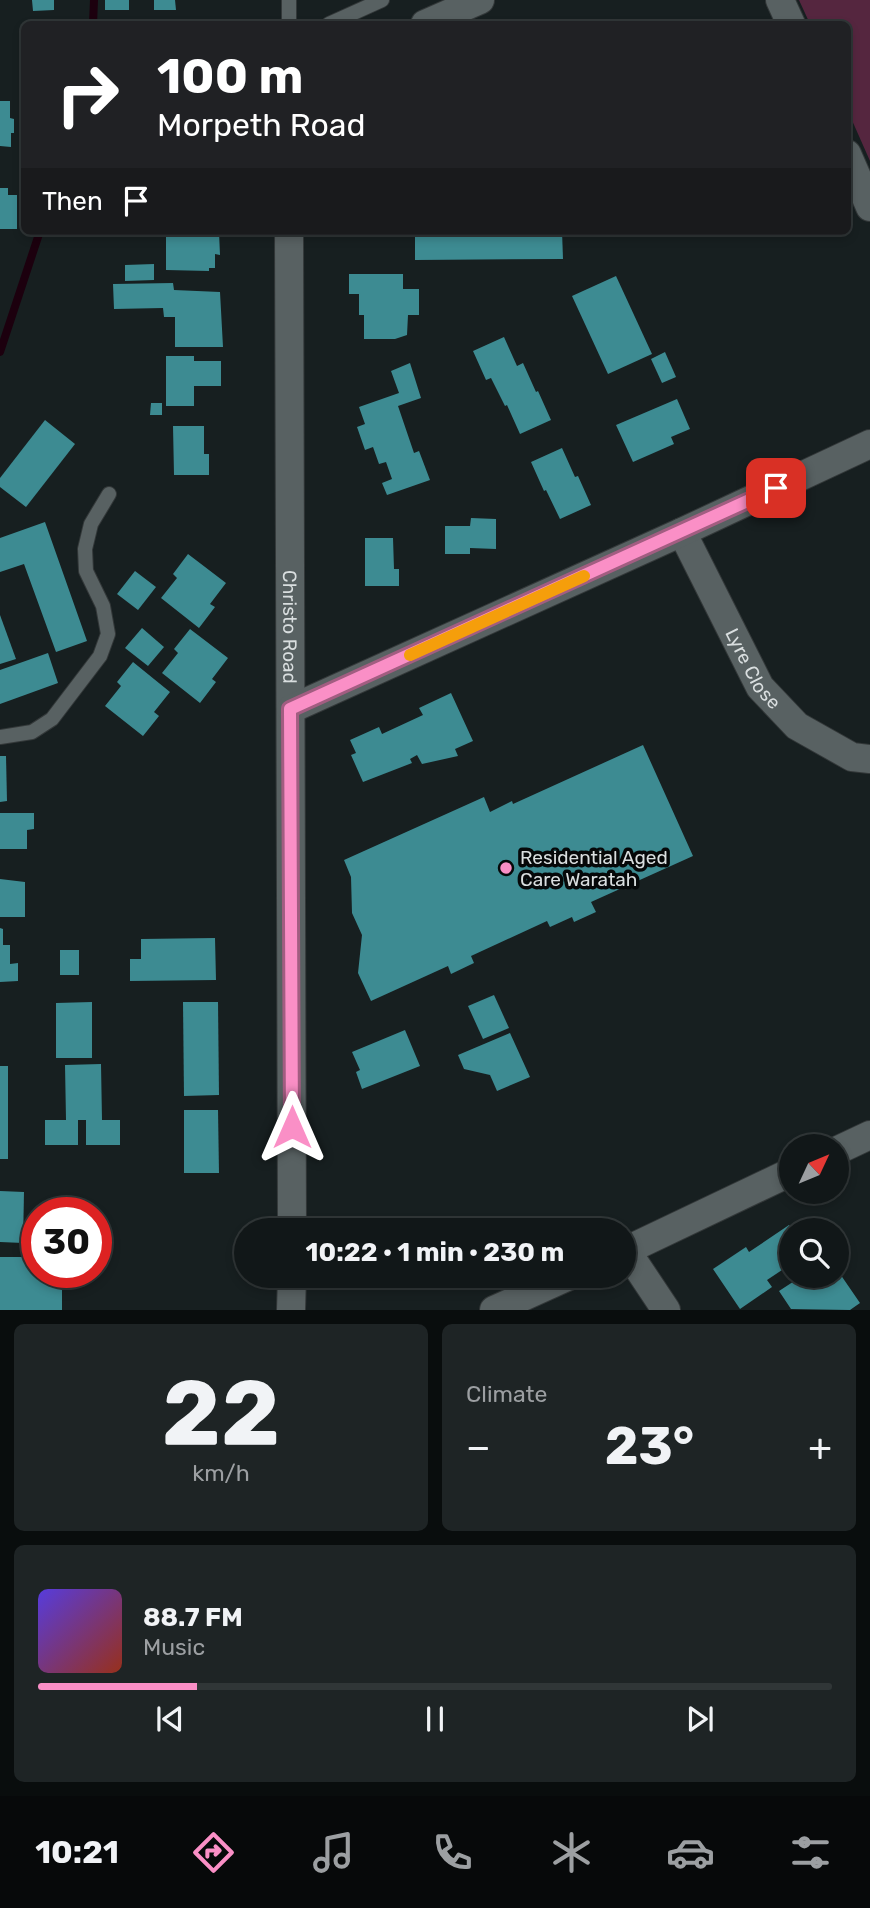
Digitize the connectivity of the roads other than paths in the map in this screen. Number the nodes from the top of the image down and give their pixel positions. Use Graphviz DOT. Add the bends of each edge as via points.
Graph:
graph roads {
  1 [pos="289,0"];
  2 [pos="382,0"];
  3 [pos="480,0"];
  4 [pos="780,0"];
  5 [pos="289,21"];
  6 [pos="336,21"];
  7 [pos="432,21"];
  8 [pos="790,21"];
  9 [pos="851,163"];
  10 [pos="870,207"];
  11 [pos="289,235"];
  12 [pos="870,444"];
  13 [pos="109,494"];
  14 [pos="682,532"];
  15 [pos="290,709"];
  16 [pos="0,737"];
  17 [pos="870,759"];
  18 [pos="870,1135"];
  19 [pos="849,1145"];
  20 [pos="779,1178"];
  21 [pos="292,1218"];
  22 [pos="636,1246"];
  23 [pos="636,1267"];
  24 [pos="292,1288"];
  25 [pos="543,1288"];
  26 [pos="292,1310"];
  27 [pos="494,1310"];
  28 [pos="666,1310"];
  1 -- 5 [label="lane"];
  2 -- 6 [label="lane"];
  3 -- 7 [label="street"];
  4 -- 8 [label="street"];
  9 -- 10 [label="street"];
  11 -- 15 [label="street, Christo Road"];
  12 -- 14 [label="street"];
  13 -- 16 [label="lane" via="91,524 85,549 86,570 103,606 108,634 100,656 52,719 32,732"];
  14 -- 15 [label="street"];
  14 -- 17 [label="street, Lyre Close" via="760,687 797,726 852,757"];
  15 -- 21 [label="street, Christo Road"];
  18 -- 19 [label="street"];
  20 -- 22 [label="street"];
  23 -- 28 [label="street"];
  24 -- 26 [label="street"];
  25 -- 27 [label="street"];
}
